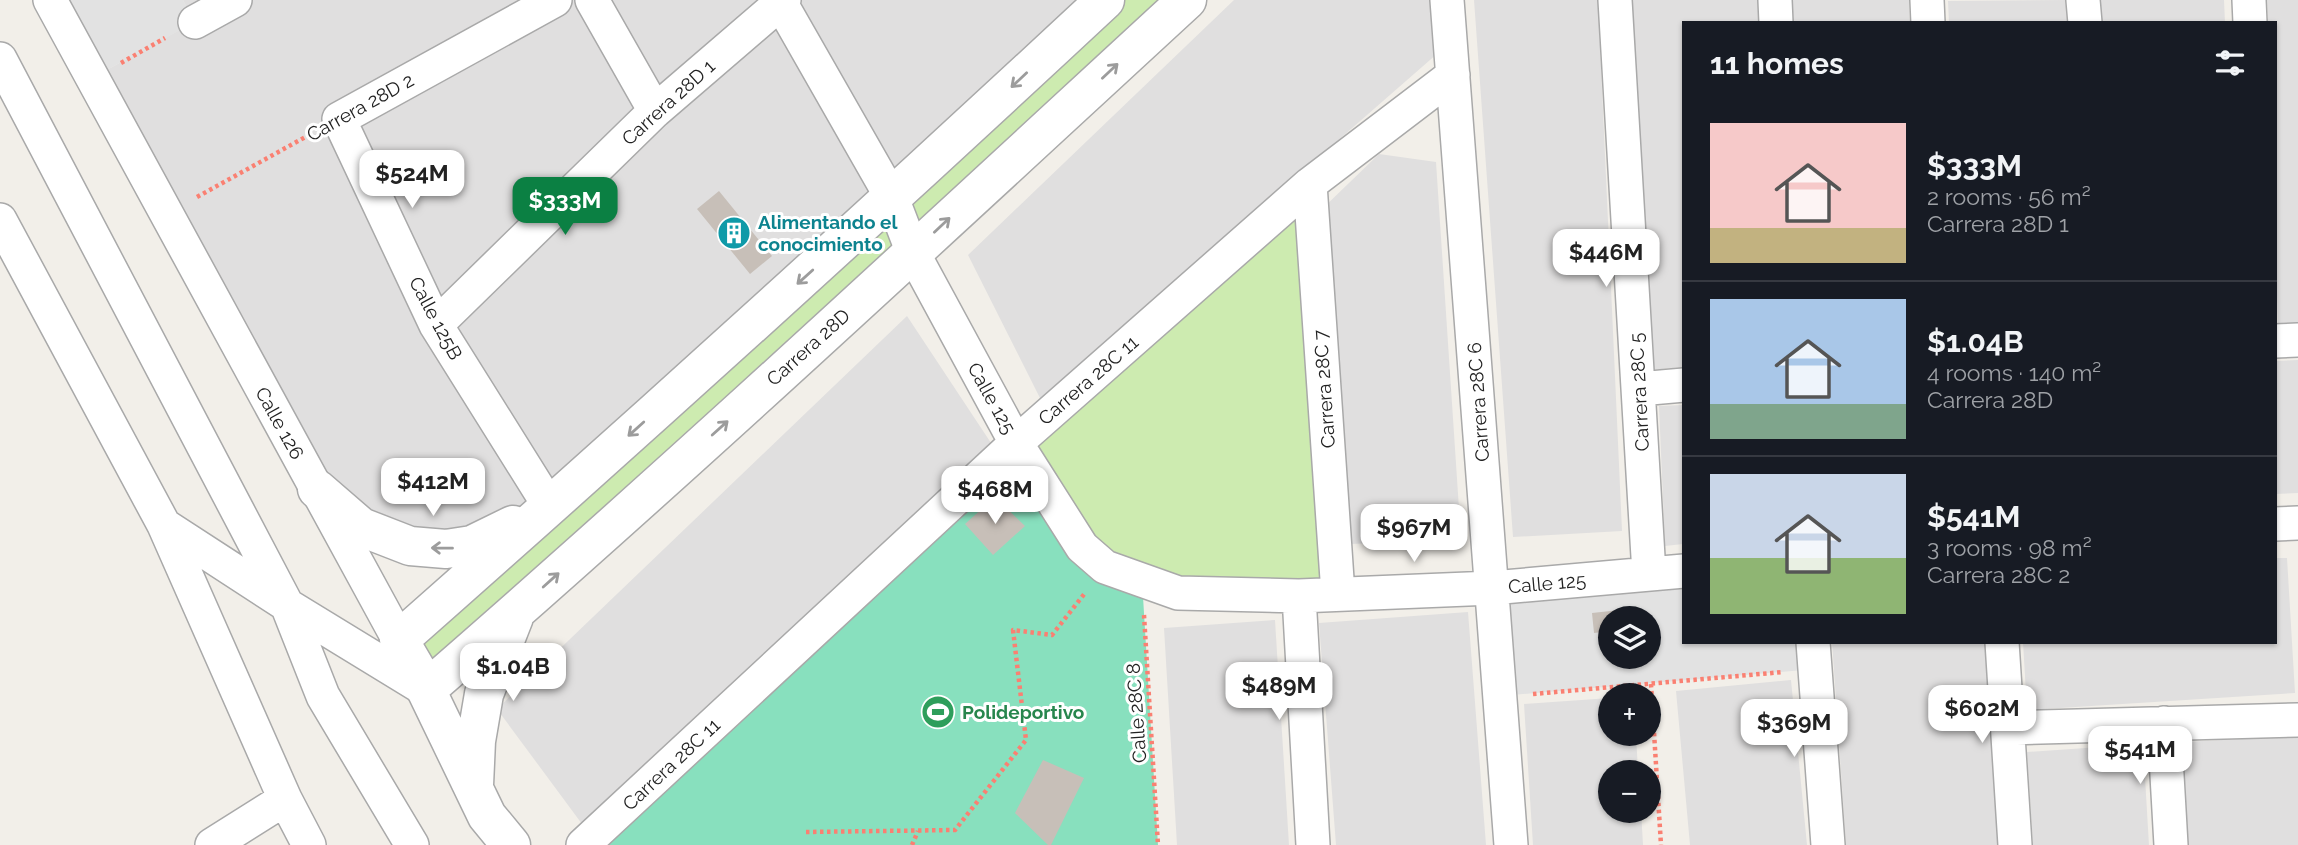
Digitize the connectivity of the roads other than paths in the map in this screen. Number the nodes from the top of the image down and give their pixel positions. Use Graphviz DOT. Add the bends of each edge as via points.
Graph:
graph roads {
  1 [pos="50,0"];
  2 [pos="234,0"];
  3 [pos="555,0"];
  4 [pos="592,0"];
  5 [pos="1105,0"];
  6 [pos="1186,0"];
  7 [pos="1447,0"];
  8 [pos="1615,0"];
  9 [pos="1775,0"];
  10 [pos="1927,0"];
  11 [pos="2083,0"];
  12 [pos="2249,0"];
  13 [pos="781,1"];
  14 [pos="1776,21"];
  15 [pos="1927,21"];
  16 [pos="2085,21"];
  17 [pos="2250,21"];
  18 [pos="195,22"];
  19 [pos="0,59"];
  20 [pos="1453,75"];
  21 [pos="656,111"];
  22 [pos="339,119"];
  23 [pos="1310,184"];
  24 [pos="892,198"];
  25 [pos="0,220"];
  26 [pos="913,253"];
  27 [pos="436,324"];
  28 [pos="2298,340"];
  29 [pos="2277,341"];
  30 [pos="1682,385"];
  31 [pos="1639,389"];
  32 [pos="1016,443"];
  33 [pos="317,489"];
  34 [pos="550,507"];
  35 [pos="2298,523"];
  36 [pos="2277,524"];
  37 [pos="164,525"];
  38 [pos="1682,571"];
  39 [pos="1649,574"];
  40 [pos="1492,588"];
  41 [pos="1338,594"];
  42 [pos="1299,596"];
  43 [pos="287,606"];
  44 [pos="516,612"];
  45 [pos="399,640"];
  46 [pos="2002,644"];
  47 [pos="1814,656"];
  48 [pos="426,690"];
  49 [pos="2298,720"];
  50 [pos="2164,723"];
  51 [pos="2008,728"];
  52 [pos="474,787"];
  53 [pos="285,799"];
  54 [pos="212,845"];
  55 [pos="309,845"];
  56 [pos="412,845"];
  57 [pos="511,845"];
  58 [pos="583,845"];
  59 [pos="1313,845"];
  60 [pos="1511,845"];
  61 [pos="1828,845"];
  62 [pos="2015,845"];
  63 [pos="2171,845"];
  1 -- 33 [label="street, Calle 126"];
  2 -- 18 [label="street"];
  3 -- 22 [label="street, Carrera 28D 2"];
  4 -- 21 [label="street"];
  5 -- 24 [label="street, one-way"];
  26 -- 6 [label="street, Carrera 28D, one-way"];
  7 -- 20 [label="street, Carrera 28C 6"];
  8 -- 31 [label="street, Carrera 28C 5"];
  9 -- 14 [label="street"];
  10 -- 15 [label="street"];
  11 -- 16 [label="street"];
  12 -- 17 [label="street"];
  13 -- 21 [label="street, Carrera 28D 1"];
  13 -- 24 [label="street, Calle 125"];
  19 -- 43 [label="street"];
  20 -- 23 [label="street, Carrera 28C 11"];
  20 -- 40 [label="street, Carrera 28C 6"];
  21 -- 27 [label="street, Carrera 28D 1"];
  22 -- 27 [label="street, Calle 125B"];
  23 -- 32 [label="street, Carrera 28C 11"];
  23 -- 41 [label="street, Carrera 28C 7"];
  24 -- 26 [label="street, Calle 125"];
  24 -- 34 [label="street, one-way"];
  25 -- 37 [label="street"];
  26 -- 32 [label="street, Calle 125"];
  44 -- 26 [label="street, Carrera 28D, one-way"];
  27 -- 34 [label="street, Calle 125B"];
  28 -- 29 [label="street"];
  30 -- 31 [label="street"];
  31 -- 39 [label="street, Carrera 28C 5"];
  32 -- 42 [label="street, Calle 125" via="1082,547 1105,567 1178,593"];
  32 -- 58 [label="street, Carrera 28C 11"];
  34 -- 33 [label="street, one-way" via="472,545 446,549 410,546 362,527"];
  33 -- 45 [label="street, Calle 126"];
  34 -- 45 [label="street"];
  35 -- 36 [label="street"];
  37 -- 43 [label="street"];
  37 -- 53 [label="street"];
  38 -- 39 [label="street, Calle 125"];
  39 -- 40 [label="street, Calle 125"];
  40 -- 41 [label="street, Calle 125"];
  40 -- 60 [label="street, Carrera 28C 6"];
  41 -- 42 [label="street, Calle 125"];
  42 -- 59 [label="street"];
  43 -- 48 [label="street"];
  43 -- 56 [label="street" via="323,696"];
  44 -- 48 [label="street, Carrera 28D"];
  44 -- 52 [label="street" via="484,694"];
  45 -- 48 [label="street, Calle 126"];
  46 -- 51 [label="street"];
  47 -- 61 [label="street"];
  48 -- 52 [label="street, Calle 126"];
  49 -- 50 [label="street"];
  50 -- 51 [label="street"];
  50 -- 63 [label="street"];
  51 -- 62 [label="street"];
  52 -- 57 [label="street, Calle 126" via="487,816"];
  53 -- 54 [label="street"];
  53 -- 55 [label="street"];
}
